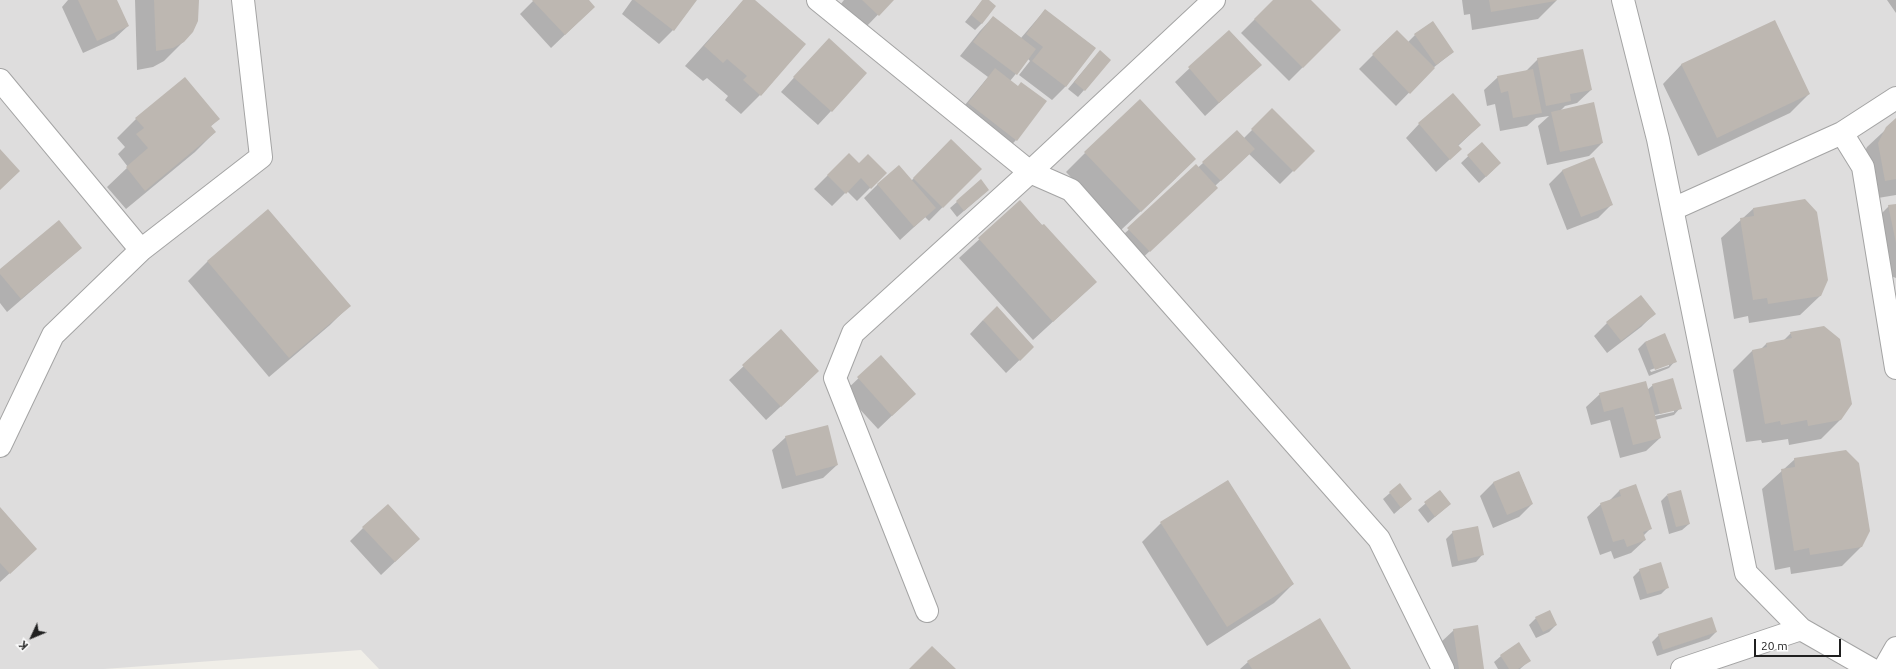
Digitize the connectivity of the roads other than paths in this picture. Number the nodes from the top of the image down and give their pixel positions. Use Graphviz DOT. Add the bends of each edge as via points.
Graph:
graph roads {
  1 [pos="243,0"];
  2 [pos="818,0"];
  3 [pos="1214,0"];
  4 [pos="1623,0"];
  5 [pos="0,80"];
  6 [pos="1896,98"];
  7 [pos="1842,133"];
  8 [pos="1030,172"];
  9 [pos="1673,209"];
  10 [pos="141,250"];
  11 [pos="1896,368"];
  12 [pos="0,446"];
  13 [pos="926,611"];
  14 [pos="1801,629"];
  15 [pos="1896,648"];
  16 [pos="1442,669"];
  17 [pos="1682,669"];
  18 [pos="1871,669"];
  19 [pos="1884,669"];
  1 -- 10 [label="street" via="261,157"];
  2 -- 8 [label="street"];
  3 -- 8 [label="street"];
  4 -- 9 [label="street"];
  5 -- 10 [label="street"];
  6 -- 7 [label="street"];
  7 -- 9 [label="street"];
  7 -- 11 [label="street" via="1864,168"];
  8 -- 13 [label="street" via="853,333 835,378"];
  8 -- 16 [label="street" via="1071,190 1379,540"];
  9 -- 14 [label="street" via="1746,573"];
  10 -- 12 [label="street" via="53,335"];
  14 -- 17 [label="street"];
  14 -- 18 [label="street"];
  15 -- 19 [label="street"];
}
